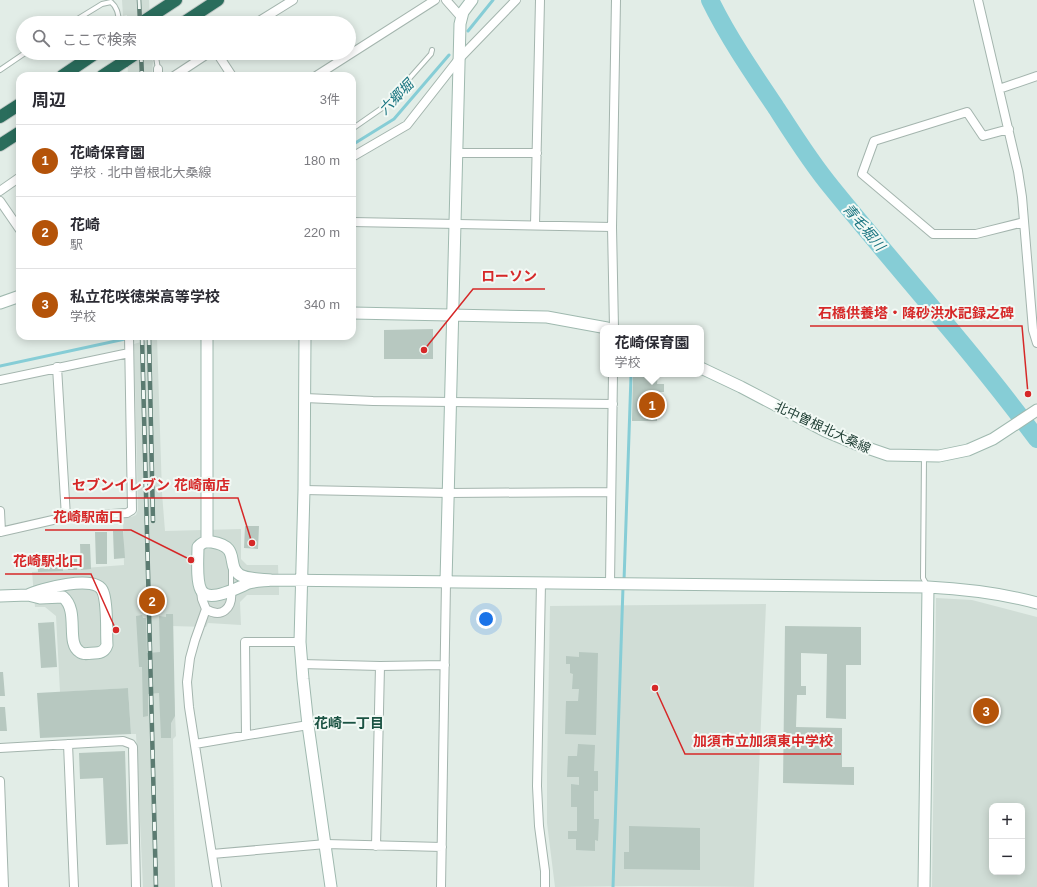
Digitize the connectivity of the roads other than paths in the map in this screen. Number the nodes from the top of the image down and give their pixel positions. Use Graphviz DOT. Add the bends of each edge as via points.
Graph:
graph roads {
  1 [pos="176,0"];
  2 [pos="218,0"];
  3 [pos="292,0"];
  4 [pos="435,0"];
  5 [pos="446,0"];
  6 [pos="472,0"];
  7 [pos="516,0"];
  8 [pos="540,0"];
  9 [pos="616,0"];
  10 [pos="978,0"];
  11 [pos="83,16"];
  12 [pos="118,16"];
  13 [pos="152,16"];
  14 [pos="194,16"];
  15 [pos="267,16"];
  16 [pos="461,17"];
  17 [pos="356,50"];
  18 [pos="432,50"];
  19 [pos="16,59"];
  20 [pos="86,60"];
  21 [pos="126,60"];
  22 [pos="156,60"];
  23 [pos="198,60"];
  24 [pos="222,60"];
  25 [pos="341,60"];
  26 [pos="458,60"];
  27 [pos="0,70"];
  28 [pos="68,72"];
  29 [pos="108,72"];
  30 [pos="158,72"];
  31 [pos="180,72"];
  32 [pos="229,72"];
  33 [pos="322,72"];
  34 [pos="1037,76"];
  35 [pos="999,89"];
  36 [pos="16,107"];
  37 [pos="0,117"];
  38 [pos="356,126"];
  39 [pos="1009,129"];
  40 [pos="16,135"];
  41 [pos="0,145"];
  42 [pos="456,153"];
  43 [pos="537,153"];
  44 [pos="356,155"];
  45 [pos="16,180"];
  46 [pos="0,191"];
  47 [pos="0,201"];
  48 [pos="356,222"];
  49 [pos="1024,222"];
  50 [pos="16,224"];
  51 [pos="455,224"];
  52 [pos="535,225"];
  53 [pos="612,227"];
  54 [pos="16,297"];
  55 [pos="0,303"];
  56 [pos="356,313"];
  57 [pos="453,315"];
  58 [pos="614,325"];
  59 [pos="600,327"];
  60 [pos="129,340"];
  61 [pos="207,340"];
  62 [pos="305,340"];
  63 [pos="1037,343"];
  64 [pos="129,349"];
  65 [pos="57,367"];
  66 [pos="704,369"];
  67 [pos="613,377"];
  68 [pos="0,380"];
  69 [pos="305,398"];
  70 [pos="451,402"];
  71 [pos="613,404"];
  72 [pos="1036,410"];
  73 [pos="924,456"];
  74 [pos="304,490"];
  75 [pos="611,492"];
  76 [pos="449,493"];
  77 [pos="0,511"];
  78 [pos="66,517"];
  79 [pos="1,532"];
  80 [pos="207,542"];
  81 [pos="233,563"];
  82 [pos="271,580"];
  83 [pos="302,580"];
  84 [pos="446,582"];
  85 [pos="541,583"];
  86 [pos="610,583"];
  87 [pos="928,587"];
  88 [pos="201,590"];
  89 [pos="231,591"];
  90 [pos="28,595"];
  91 [pos="0,596"];
  92 [pos="1037,602"];
  93 [pos="206,609"];
  94 [pos="300,642"];
  95 [pos="301,664"];
  96 [pos="445,665"];
  97 [pos="380,666"];
  98 [pos="308,724"];
  99 [pos="246,735"];
  100 [pos="68,744"];
  101 [pos="195,744"];
  102 [pos="0,748"];
  103 [pos="0,781"];
  104 [pos="326,844"];
  105 [pos="376,846"];
  106 [pos="442,847"];
  107 [pos="212,854"];
  108 [pos="4,887"];
  109 [pos="74,887"];
  110 [pos="136,887"];
  111 [pos="217,887"];
  112 [pos="331,887"];
  113 [pos="441,887"];
  114 [pos="545,887"];
  115 [pos="924,887"];
  1 -- 13 [label="highway"];
  2 -- 14 [label="highway"];
  3 -- 15 [label="street"];
  4 -- 17 [label="street"];
  5 -- 16 [label="street"];
  6 -- 16 [label="street"];
  7 -- 26 [label="street"];
  8 -- 43 [label="street"];
  9 -- 53 [label="street"];
  10 -- 35 [label="street"];
  11 -- 12 [label="lane" via="111,2 115,5"];
  16 -- 26 [label="street"];
  18 -- 38 [label="lane" via="432,54 385,106"];
  19 -- 27 [label="lane"];
  20 -- 28 [label="highway"];
  21 -- 29 [label="highway, bridge"];
  22 -- 30 [label="lane"];
  23 -- 31 [label="street"];
  24 -- 32 [label="street"];
  25 -- 33 [label="street"];
  26 -- 42 [label="street"];
  26 -- 44 [label="street" via="406,125"];
  34 -- 35 [label="street"];
  35 -- 39 [label="street"];
  36 -- 37 [label="highway"];
  39 -- 49 [label="street" via="1018,171"];
  39 -- 49 [label="street" via="983,136 967,112 874,141 862,174 933,234 976,234"];
  40 -- 41 [label="highway"];
  42 -- 43 [label="street"];
  42 -- 51 [label="street"];
  43 -- 52 [label="street"];
  45 -- 46 [label="street"];
  47 -- 50 [label="street"];
  48 -- 51 [label="street"];
  49 -- 63 [label="street" via="1033,330"];
  51 -- 52 [label="street"];
  51 -- 57 [label="street"];
  52 -- 53 [label="street"];
  53 -- 58 [label="street"];
  54 -- 55 [label="street"];
  56 -- 57 [label="street"];
  57 -- 59 [label="street" via="547,317"];
  57 -- 70 [label="street"];
  60 -- 64 [label="street"];
  61 -- 80 [label="street"];
  62 -- 69 [label="street"];
  64 -- 65 [label="street"];
  64 -- 78 [label="street" via="132,510 127,513"];
  65 -- 68 [label="street"];
  65 -- 78 [label="street"];
  66 -- 73 [label="street, 北中曽根北大桑線" via="856,444 888,456"];
  67 -- 71 [label="street"];
  69 -- 70 [label="street"];
  69 -- 74 [label="street"];
  70 -- 71 [label="street"];
  70 -- 76 [label="street"];
  71 -- 75 [label="street"];
  72 -- 73 [label="street, 北中曽根北大桑線" via="993,438 968,450 939,456"];
  73 -- 87 [label="lane" via="923,578"];
  74 -- 76 [label="street"];
  74 -- 83 [label="street"];
  75 -- 76 [label="street"];
  75 -- 86 [label="street"];
  76 -- 84 [label="street"];
  77 -- 79 [label="street"];
  78 -- 79 [label="street"];
  80 -- 81 [label="street" via="227,547"];
  80 -- 88 [label="street" via="201,543 198,547"];
  81 -- 82 [label="street" via="236,571 243,576"];
  81 -- 89 [label="lane"];
  82 -- 83 [label="street"];
  82 -- 89 [label="street" via="250,583"];
  83 -- 84 [label="street"];
  83 -- 94 [label="street"];
  84 -- 85 [label="street"];
  84 -- 96 [label="street"];
  85 -- 86 [label="street"];
  85 -- 114 [label="street" via="537,786"];
  86 -- 87 [label="street"];
  87 -- 92 [label="street" via="964,589"];
  87 -- 115 [label="street"];
  88 -- 89 [label="street" via="207,595"];
  88 -- 93 [label="street"];
  89 -- 93 [label="street" via="230,603 225,610 216,613"];
  90 -- 90 [label="street" via="38,590 75,584 88,583 98,586 105,601 106,648 99,653 78,652 73,642 72,612 67,600"];
  90 -- 91 [label="street"];
  93 -- 101 [label="street" via="195,640 187,682"];
  94 -- 95 [label="street"];
  94 -- 99 [label="street" via="245,642"];
  95 -- 97 [label="street"];
  95 -- 98 [label="street"];
  96 -- 97 [label="street"];
  96 -- 106 [label="street"];
  97 -- 105 [label="street"];
  98 -- 99 [label="street"];
  98 -- 104 [label="street"];
  99 -- 101 [label="street"];
  100 -- 102 [label="street"];
  100 -- 109 [label="street"];
  100 -- 110 [label="street" via="123,741 133,747"];
  101 -- 107 [label="street"];
  103 -- 108 [label="street"];
  104 -- 105 [label="street"];
  104 -- 107 [label="street"];
  104 -- 112 [label="street"];
  105 -- 106 [label="street"];
  106 -- 113 [label="street"];
  107 -- 111 [label="street"];
}
